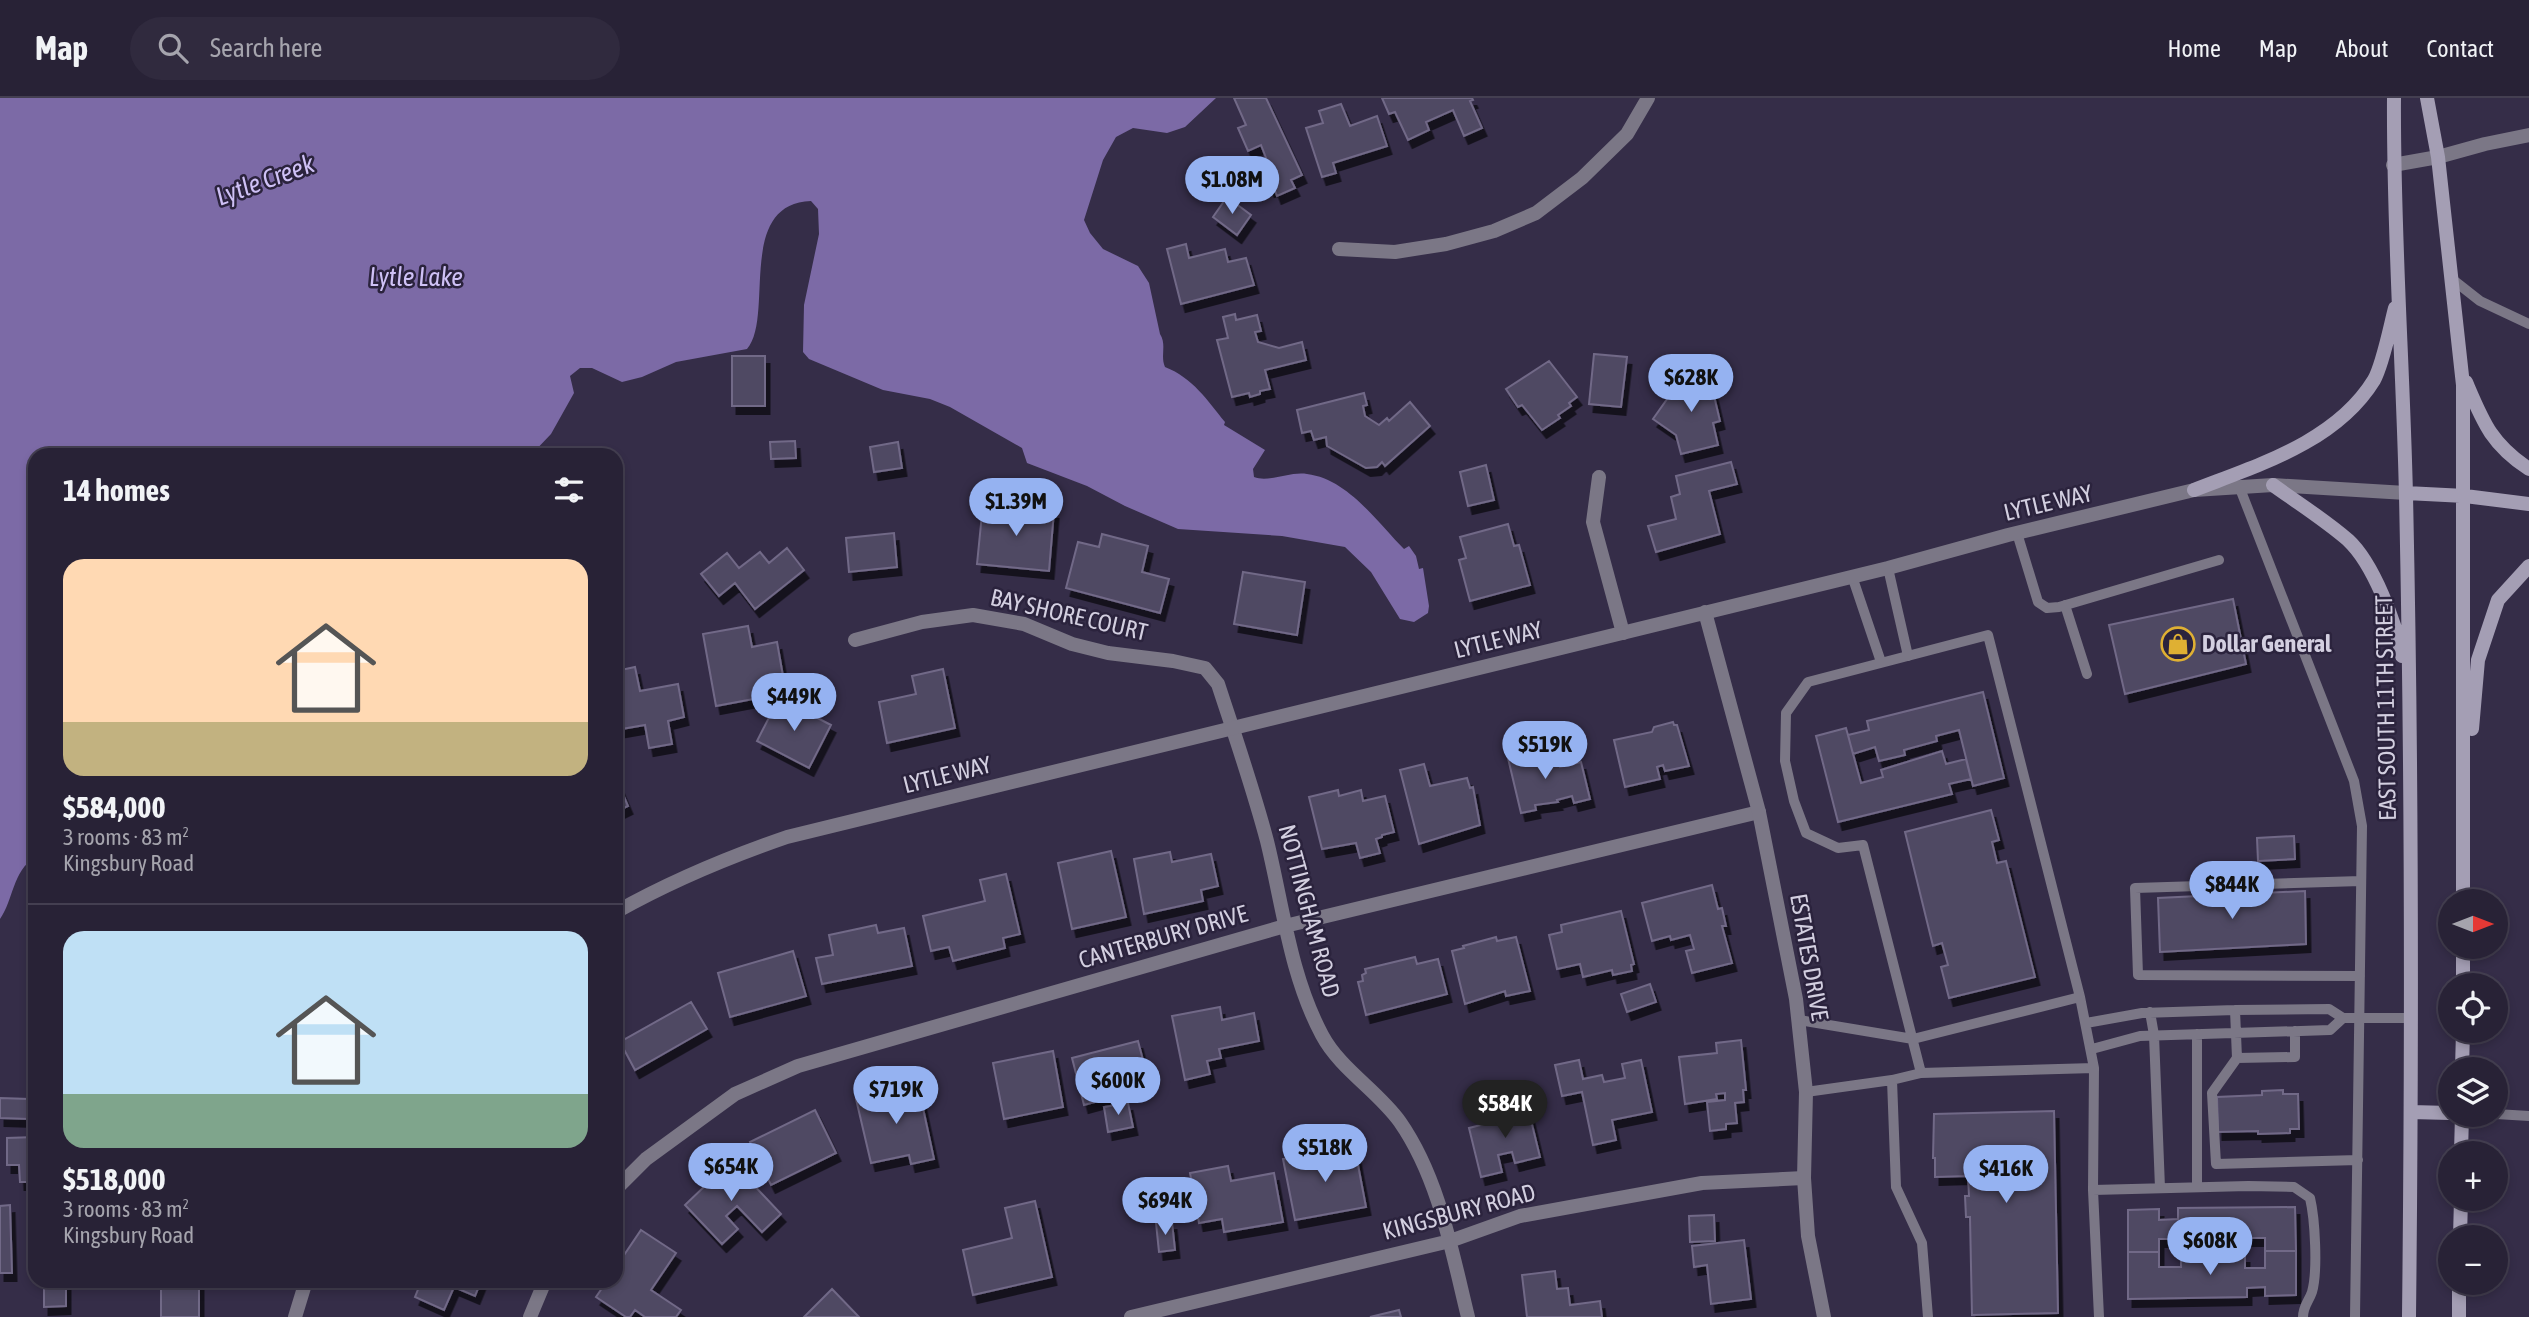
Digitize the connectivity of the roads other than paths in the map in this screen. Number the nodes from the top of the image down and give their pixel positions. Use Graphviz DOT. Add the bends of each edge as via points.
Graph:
graph roads {
  1 [pos="1648,98"];
  2 [pos="2394,98"];
  3 [pos="2427,98"];
  4 [pos="2529,135"];
  5 [pos="2438,157"];
  6 [pos="2393,166"];
  7 [pos="1339,249"];
  8 [pos="2452,279"];
  9 [pos="2399,293"];
  10 [pos="2529,324"];
  11 [pos="2461,371"];
  12 [pos="2529,469"];
  13 [pos="1599,477"];
  14 [pos="2273,485"];
  15 [pos="2239,486"];
  16 [pos="2194,490"];
  17 [pos="2406,493"];
  18 [pos="2465,496"];
  19 [pos="2529,504"];
  20 [pos="2017,533"];
  21 [pos="2219,560"];
  22 [pos="2529,566"];
  23 [pos="1888,568"];
  24 [pos="1852,576"];
  25 [pos="2066,605"];
  26 [pos="1705,612"];
  27 [pos="1623,633"];
  28 [pos="855,640"];
  29 [pos="1908,656"];
  30 [pos="1881,663"];
  31 [pos="2087,674"];
  32 [pos="2410,703"];
  33 [pos="1233,729"];
  34 [pos="1759,812"];
  35 [pos="2464,824"];
  36 [pos="2361,881"];
  37 [pos="2463,889"];
  38 [pos="623,908"];
  39 [pos="1285,926"];
  40 [pos="2360,976"];
  41 [pos="2080,997"];
  42 [pos="2235,1010"];
  43 [pos="2150,1012"];
  44 [pos="2360,1017"];
  45 [pos="2343,1018"];
  46 [pos="2411,1018"];
  47 [pos="1799,1020"];
  48 [pos="2086,1023"];
  49 [pos="2295,1031"];
  50 [pos="2236,1033"];
  51 [pos="2197,1034"];
  52 [pos="2154,1035"];
  53 [pos="1913,1039"];
  54 [pos="2092,1049"];
  55 [pos="2236,1058"];
  56 [pos="2094,1068"];
  57 [pos="1921,1073"];
  58 [pos="1892,1080"];
  59 [pos="1806,1092"];
  60 [pos="2411,1112"];
  61 [pos="2438,1113"];
  62 [pos="2508,1115"];
  63 [pos="2529,1116"];
  64 [pos="2357,1160"];
  65 [pos="1804,1178"];
  66 [pos="623,1182"];
  67 [pos="2197,1187"];
  68 [pos="2160,1188"];
  69 [pos="2093,1190"];
  70 [pos="1450,1241"];
  71 [pos="304,1288"];
  72 [pos="542,1288"];
  73 [pos="2459,1295"];
  74 [pos="1139,1316"];
  75 [pos="295,1317"];
  76 [pos="530,1317"];
  77 [pos="1468,1317"];
  78 [pos="1824,1317"];
  79 [pos="1928,1317"];
  80 [pos="2099,1317"];
  81 [pos="2303,1317"];
  82 [pos="2355,1317"];
  83 [pos="2409,1317"];
  84 [pos="2459,1317"];
  1 -- 7 [label="street" via="1627,134 1582,178 1536,213 1446,244 1395,251"];
  2 -- 6 [label="main road, EAST SOUTH 11TH STREET"];
  3 -- 5 [label="main road"];
  4 -- 5 [label="street"];
  5 -- 6 [label="street"];
  5 -- 8 [label="main road"];
  6 -- 9 [label="main road, EAST SOUTH 11TH STREET"];
  8 -- 10 [label="lane" via="2480,301"];
  8 -- 11 [label="main road"];
  9 -- 16 [label="main road" via="2375,378 2347,415 2306,442"];
  9 -- 17 [label="main road, EAST SOUTH 11TH STREET"];
  11 -- 12 [label="main road" via="2485,427 2510,457"];
  11 -- 18 [label="main road"];
  13 -- 27 [label="street" via="1593,522"];
  14 -- 15 [label="street, LYTLE WAY"];
  14 -- 17 [label="street, LYTLE WAY"];
  14 -- 32 [label="main road" via="2350,542 2373,574 2398,633"];
  15 -- 16 [label="street, LYTLE WAY"];
  15 -- 36 [label="lane" via="2354,781 2362,826"];
  16 -- 20 [label="street, LYTLE WAY"];
  17 -- 18 [label="main road"];
  17 -- 32 [label="main road, EAST SOUTH 11TH STREET"];
  18 -- 19 [label="main road"];
  18 -- 35 [label="main road"];
  20 -- 23 [label="street, LYTLE WAY"];
  20 -- 25 [label="lane" via="2038,602 2047,608"];
  21 -- 25 [label="lane"];
  22 -- 35 [label="main road" via="2498,600 2479,660"];
  23 -- 24 [label="street, LYTLE WAY"];
  23 -- 29 [label="lane"];
  24 -- 26 [label="street, LYTLE WAY"];
  24 -- 30 [label="lane"];
  25 -- 31 [label="lane"];
  26 -- 27 [label="street, LYTLE WAY"];
  26 -- 34 [label="street, ESTATES DRIVE"];
  27 -- 33 [label="street, LYTLE WAY"];
  28 -- 33 [label="street, BAY SHORE COURT" via="922,622 973,615 1024,624 1108,653 1205,668 1218,684"];
  29 -- 30 [label="lane"];
  29 -- 41 [label="lane" via="1988,635"];
  30 -- 53 [label="lane" via="1808,682 1786,713 1785,761 1806,833 1838,848 1863,845"];
  32 -- 46 [label="main road, EAST SOUTH 11TH STREET"];
  33 -- 38 [label="street, LYTLE WAY" via="787,837 720,860"];
  33 -- 39 [label="street, NOTTINGHAM ROAD"];
  34 -- 39 [label="street, CANTERBURY DRIVE"];
  34 -- 47 [label="street, ESTATES DRIVE"];
  35 -- 37 [label="main road"];
  36 -- 40 [label="lane"];
  36 -- 40 [label="lane" via="2135,888 2138,975"];
  39 -- 66 [label="street, CANTERBURY DRIVE" via="798,1066 734,1094 646,1159"];
  39 -- 70 [label="street, NOTTINGHAM ROAD" via="1301,988 1323,1037 1399,1122 1426,1171"];
  40 -- 44 [label="lane"];
  41 -- 48 [label="lane"];
  41 -- 53 [label="lane"];
  42 -- 43 [label="lane"];
  42 -- 45 [label="lane" via="2329,1009"];
  42 -- 50 [label="lane"];
  43 -- 48 [label="lane"];
  43 -- 52 [label="lane"];
  44 -- 45 [label="lane"];
  44 -- 46 [label="lane"];
  44 -- 64 [label="lane"];
  45 -- 49 [label="lane" via="2330,1030"];
  46 -- 60 [label="main road, EAST SOUTH 11TH STREET"];
  47 -- 53 [label="lane"];
  47 -- 59 [label="street, ESTATES DRIVE"];
  48 -- 54 [label="lane"];
  49 -- 50 [label="lane"];
  49 -- 55 [label="lane" via="2295,1057"];
  50 -- 51 [label="lane"];
  50 -- 55 [label="lane"];
  51 -- 52 [label="lane"];
  51 -- 67 [label="lane"];
  52 -- 54 [label="lane"];
  52 -- 68 [label="lane"];
  53 -- 57 [label="lane"];
  54 -- 56 [label="lane"];
  55 -- 64 [label="lane" via="2212,1093 2216,1164"];
  56 -- 57 [label="lane"];
  56 -- 69 [label="lane"];
  57 -- 58 [label="lane"];
  58 -- 59 [label="lane"];
  58 -- 79 [label="lane" via="1896,1186 1922,1243"];
  59 -- 65 [label="street, ESTATES DRIVE"];
  60 -- 61 [label="main road"];
  60 -- 83 [label="main road, EAST SOUTH 11TH STREET"];
  62 -- 63 [label="lane"];
  64 -- 82 [label="lane"];
  65 -- 70 [label="street, KINGSBURY ROAD" via="1702,1183 1634,1195 1520,1216"];
  65 -- 78 [label="street, ESTATES DRIVE" via="1808,1236"];
  67 -- 68 [label="lane"];
  67 -- 81 [label="lane" via="2294,1187 2310,1198 2314,1267"];
  68 -- 69 [label="lane"];
  69 -- 80 [label="lane"];
  70 -- 74 [label="street, KINGSBURY ROAD"];
  70 -- 77 [label="street, NOTTINGHAM ROAD"];
  71 -- 75 [label="street"];
  72 -- 76 [label="street"];
  73 -- 84 [label="main road"];
}
